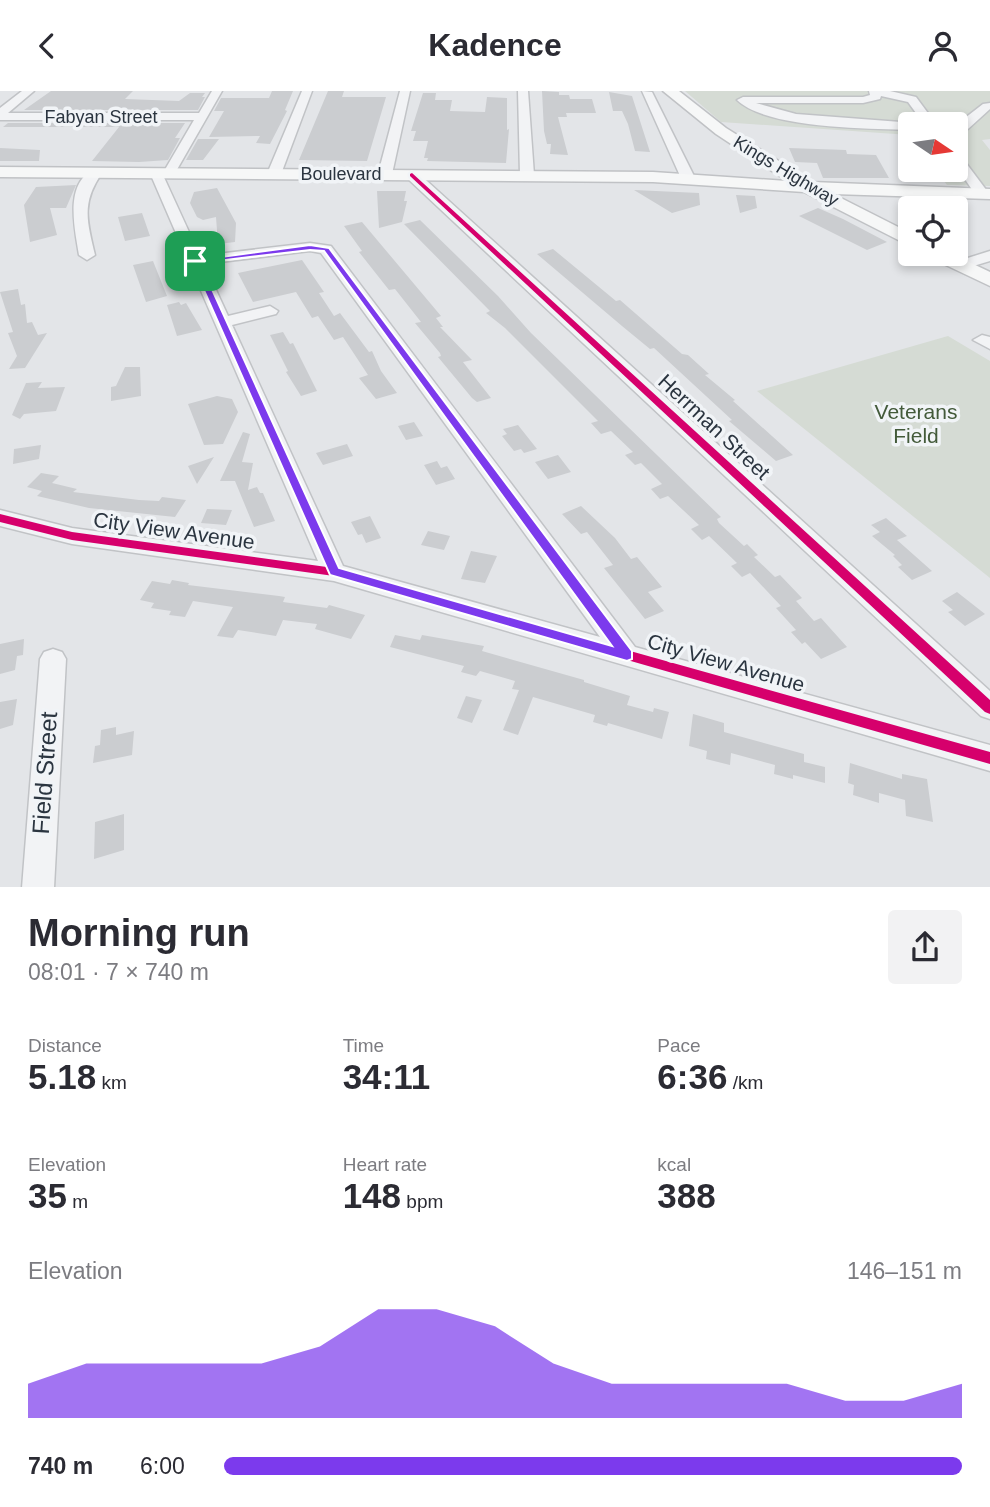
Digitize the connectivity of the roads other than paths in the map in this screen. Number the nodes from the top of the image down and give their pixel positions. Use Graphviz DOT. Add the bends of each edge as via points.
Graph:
graph roads {
  1 [pos="29,91"];
  2 [pos="217,91"];
  3 [pos="307,91"];
  4 [pos="405,91"];
  5 [pos="523,91"];
  6 [pos="670,91"];
  7 [pos="875,91"];
  8 [pos="647,92"];
  9 [pos="989,103"];
  10 [pos="921,112"];
  11 [pos="0,115"];
  12 [pos="202,116"];
  13 [pos="968,122"];
  14 [pos="898,125"];
  15 [pos="0,172"];
  16 [pos="968,172"];
  17 [pos="96,173"];
  18 [pos="162,173"];
  19 [pos="274,174"];
  20 [pos="385,174"];
  21 [pos="412,174"];
  22 [pos="527,175"];
  23 [pos="688,178"];
  24 [pos="808,187"];
  25 [pos="986,194"];
  26 [pos="898,234"];
  27 [pos="88,255"];
  28 [pos="990,256"];
  29 [pos="195,261"];
  30 [pos="968,263"];
  31 [pos="962,266"];
  32 [pos="990,280"];
  33 [pos="270,311"];
  34 [pos="222,322"];
  35 [pos="0,517"];
  36 [pos="334,572"];
  37 [pos="627,655"];
  38 [pos="53,659"];
  39 [pos="990,708"];
  40 [pos="990,758"];
  41 [pos="38,887"];
  1 -- 11 [label="street"];
  2 -- 12 [label="street"];
  3 -- 19 [label="street"];
  4 -- 20 [label="street"];
  5 -- 22 [label="street"];
  6 -- 24 [label="main road, Kings Highway" via="721,131"];
  7 -- 10 [label="street" via="912,99"];
  7 -- 14 [label="street" via="874,99 863,100 743,100 784,118"];
  8 -- 23 [label="street"];
  9 -- 13 [label="street"];
  11 -- 12 [label="street, Fabyan Street"];
  12 -- 18 [label="street"];
  15 -- 17 [label="main road, Boulevard"];
  16 -- 25 [label="street"];
  17 -- 18 [label="main road, Boulevard"];
  17 -- 27 [label="street" via="80,198"];
  18 -- 19 [label="main road, Boulevard"];
  18 -- 29 [label="street"];
  19 -- 20 [label="main road, Boulevard"];
  20 -- 21 [label="main road, Boulevard"];
  21 -- 22 [label="main road, Boulevard"];
  21 -- 39 [label="street, Herrman Street"];
  22 -- 23 [label="main road, Boulevard"];
  23 -- 24 [label="main road, Boulevard"];
  24 -- 25 [label="main road, Boulevard"];
  24 -- 26 [label="main road, Kings Highway"];
  28 -- 30 [label="street"];
  29 -- 34 [label="street"];
  29 -- 37 [label="street" via="326,249"];
  31 -- 32 [label="main road"];
  33 -- 34 [label="street"];
  34 -- 36 [label="street"];
  35 -- 36 [label="street, City View Avenue" via="72,536"];
  36 -- 37 [label="street, City View Avenue"];
  37 -- 40 [label="street, City View Avenue"];
  38 -- 41 [label="street, Field Street"];
}
